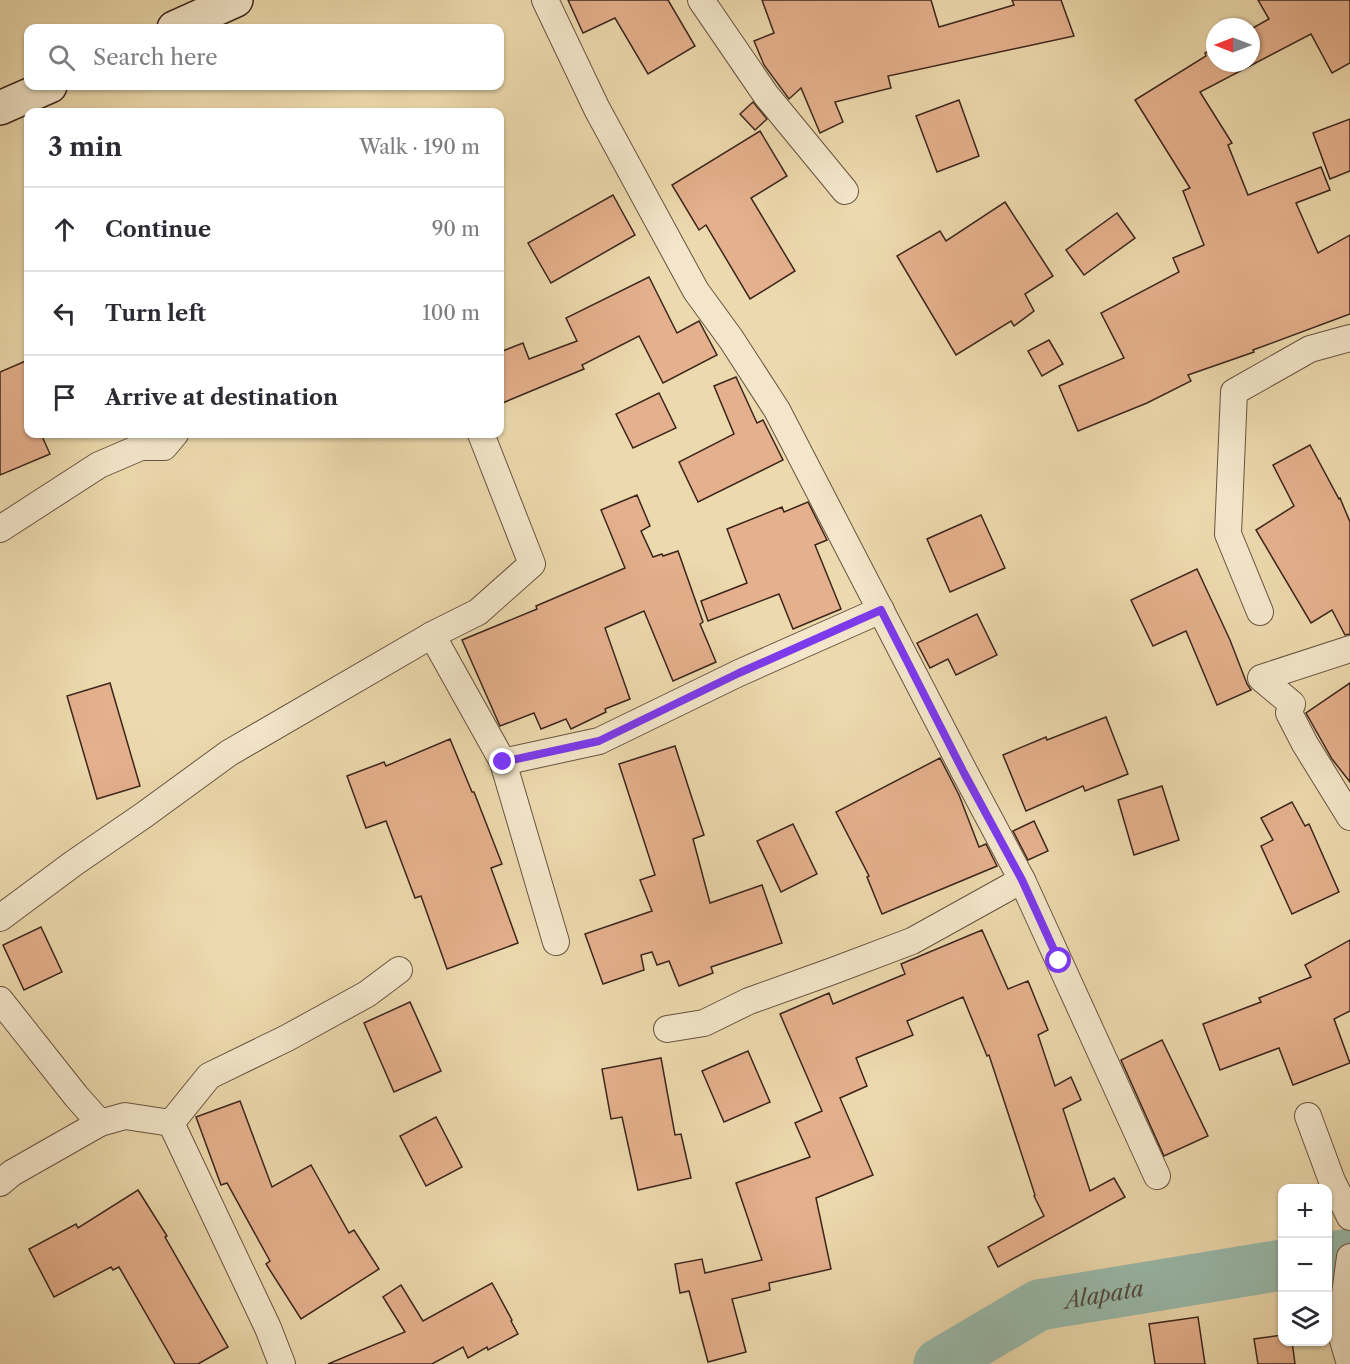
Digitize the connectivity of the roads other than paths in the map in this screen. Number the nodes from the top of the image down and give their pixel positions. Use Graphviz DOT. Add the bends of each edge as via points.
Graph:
graph roads {
  1 [pos="236,0"];
  2 [pos="545,0"];
  3 [pos="701,0"];
  4 [pos="183,24"];
  5 [pos="41,90"];
  6 [pos="0,108"];
  7 [pos="845,191"];
  8 [pos="1350,338"];
  9 [pos="172,438"];
  10 [pos="483,438"];
  11 [pos="0,529"];
  12 [pos="881,610"];
  13 [pos="1260,612"];
  14 [pos="432,635"];
  15 [pos="1350,649"];
  16 [pos="503,762"];
  17 [pos="1350,817"];
  18 [pos="1022,880"];
  19 [pos="0,918"];
  20 [pos="556,942"];
  21 [pos="399,970"];
  22 [pos="0,1000"];
  23 [pos="667,1029"];
  24 [pos="1308,1116"];
  25 [pos="100,1123"];
  26 [pos="171,1123"];
  27 [pos="1341,1174"];
  28 [pos="1157,1176"];
  29 [pos="0,1183"];
  30 [pos="1350,1217"];
  31 [pos="1350,1257"];
  32 [pos="282,1364"];
  33 [pos="1350,1364"];
  1 -- 4 [label="main road"];
  2 -- 12 [label="street" via="597,109 696,291 777,410"];
  3 -- 7 [label="street" via="766,95"];
  5 -- 6 [label="main road"];
  8 -- 13 [label="street" via="1310,349 1234,392 1228,534"];
  9 -- 11 [label="street" via="164,447 141,447 99,465"];
  10 -- 14 [label="street" via="532,564 478,612"];
  12 -- 16 [label="street" via="599,741"];
  12 -- 18 [label="street"];
  14 -- 16 [label="street"];
  14 -- 19 [label="street" via="229,753"];
  15 -- 17 [label="street" via="1261,678 1292,704 1289,713"];
  16 -- 20 [label="street"];
  18 -- 23 [label="street" via="912,941 749,1001 704,1023"];
  18 -- 28 [label="street"];
  21 -- 26 [label="street" via="367,994 209,1076"];
  22 -- 25 [label="street"];
  24 -- 27 [label="street"];
  25 -- 26 [label="street" via="125,1116"];
  25 -- 29 [label="street"];
  26 -- 32 [label="street"];
  27 -- 30 [label="street"];
  31 -- 33 [label="street" via="1340,1330"];
}
